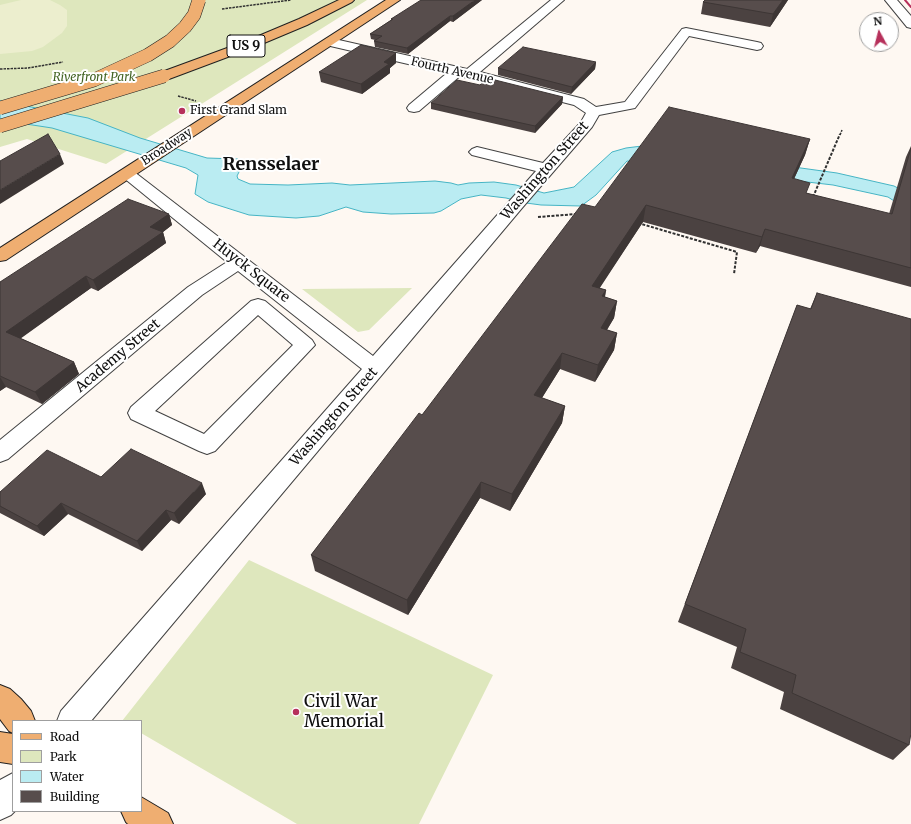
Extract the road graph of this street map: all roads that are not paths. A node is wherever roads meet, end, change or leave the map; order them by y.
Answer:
1 (199, 0) edge
2 (348, 0) edge
3 (394, 0) edge
4 (558, 0) edge
5 (891, 0) edge
6 (911, 24) edge
7 (330, 42) junction
8 (757, 46) dead end
9 (463, 73) junction
10 (0, 108) edge
11 (414, 108) dead end
12 (594, 112) junction
13 (0, 126) edge
14 (477, 152) dead end
15 (547, 169) junction
16 (129, 172) junction
17 (0, 256) edge
18 (239, 262) junction
19 (300, 310) junction
20 (284, 327) junction
21 (375, 369) junction
22 (0, 453) edge
23 (0, 699) edge
24 (19, 720) edge
25 (73, 720) edge
26 (0, 747) edge
27 (12, 749) edge
28 (12, 790) edge
29 (0, 804) edge
30 (139, 812) edge
31 (157, 824) edge

1 - 10 main road, bridge
2 - 13 main road, US 9, bridge
3 - 7 main road, Broadway
4 - 9 street
5 - 6 street
7 - 9 street, Fourth Avenue
7 - 16 main road, Broadway
8 - 12 street
9 - 11 street
9 - 12 street, Fourth Avenue
12 - 15 street, Washington Street
14 - 15 street
15 - 21 street, Washington Street
16 - 17 main road, Broadway
16 - 18 street, Huyck Square
18 - 19 street, Huyck Square
18 - 22 street, Academy Street
19 - 20 street
19 - 21 street, Huyck Square
20 - 20 street
21 - 25 street, Washington Street
23 - 24 main road
26 - 27 main road
28 - 29 street
30 - 31 main road

